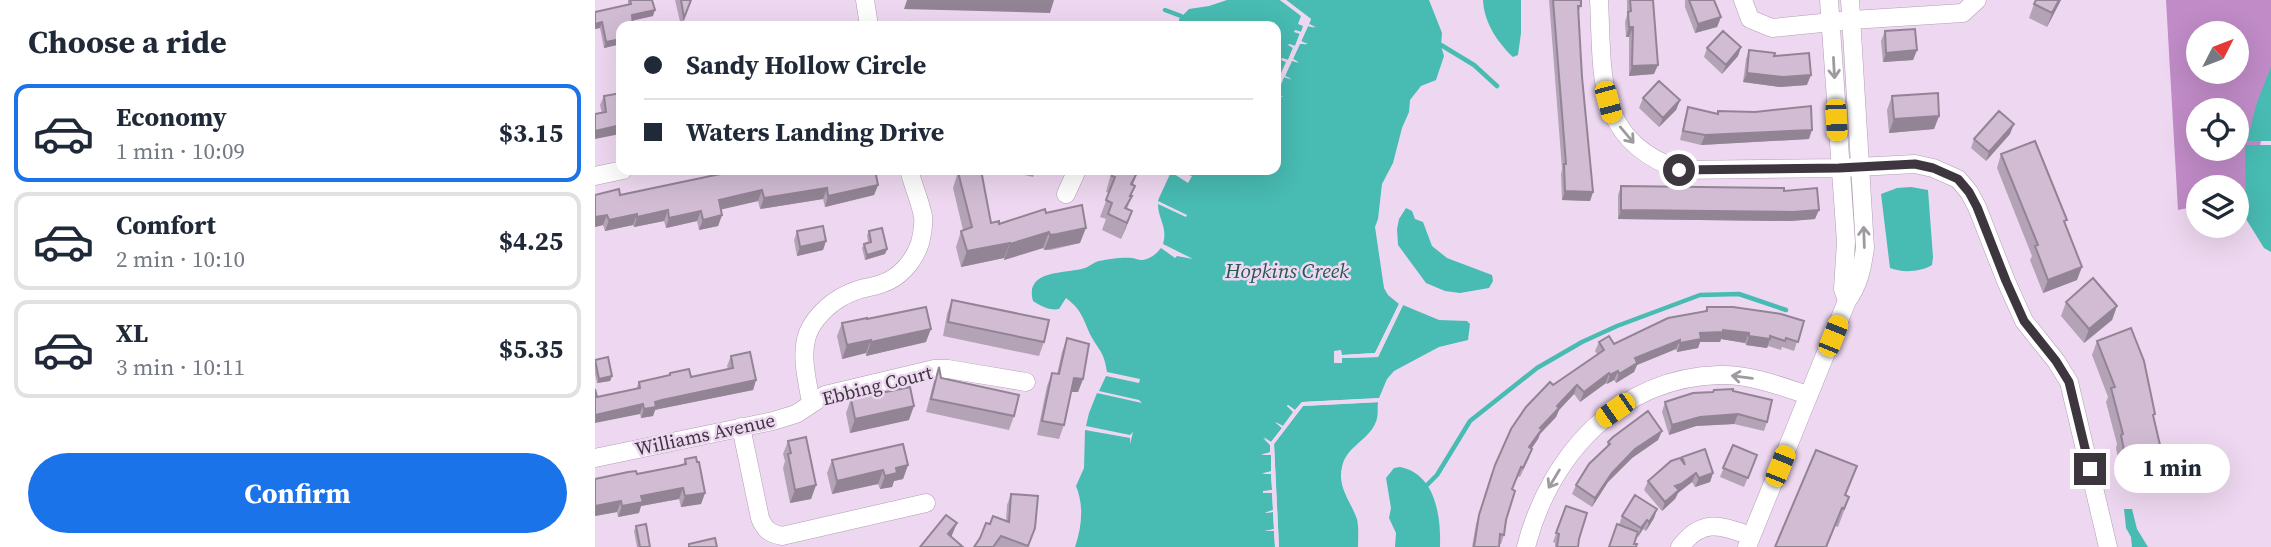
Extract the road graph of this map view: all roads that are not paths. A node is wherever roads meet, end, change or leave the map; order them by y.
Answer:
1 (865, 0) edge
2 (1599, 0) edge
3 (1743, 0) edge
4 (1829, 0) edge
5 (1850, 0) edge
6 (1977, 0) edge
7 (1852, 20) junction
8 (868, 21) edge
9 (1831, 23) junction
10 (1861, 166) junction
11 (1839, 168) junction
12 (616, 172) edge
13 (910, 175) edge
14 (1075, 175) edge
15 (595, 176) edge
16 (1066, 194) dead end
17 (1847, 301) junction
18 (1026, 382) dead end
19 (1808, 395) junction
20 (811, 402) junction
21 (741, 427) junction
22 (595, 458) edge
23 (926, 503) dead end
24 (1749, 542) edge
25 (1526, 547) edge
26 (1680, 547) edge
27 (2108, 547) edge

1 - 8 street
2 -> 11 street
3 - 9 street
4 - 9 street
5 - 7 street
6 - 7 street
7 - 9 street
7 - 10 street
9 -> 11 street
10 - 11 street
17 -> 10 street
10 - 27 street
11 - 17 street
12 - 15 street
13 - 20 street
14 - 16 street
17 - 19 street
18 - 20 street, Ebbing Court
19 - 24 street
19 -> 25 street
20 - 21 street, Williams Avenue
21 - 22 street, Williams Avenue
21 - 23 street
24 - 26 street

